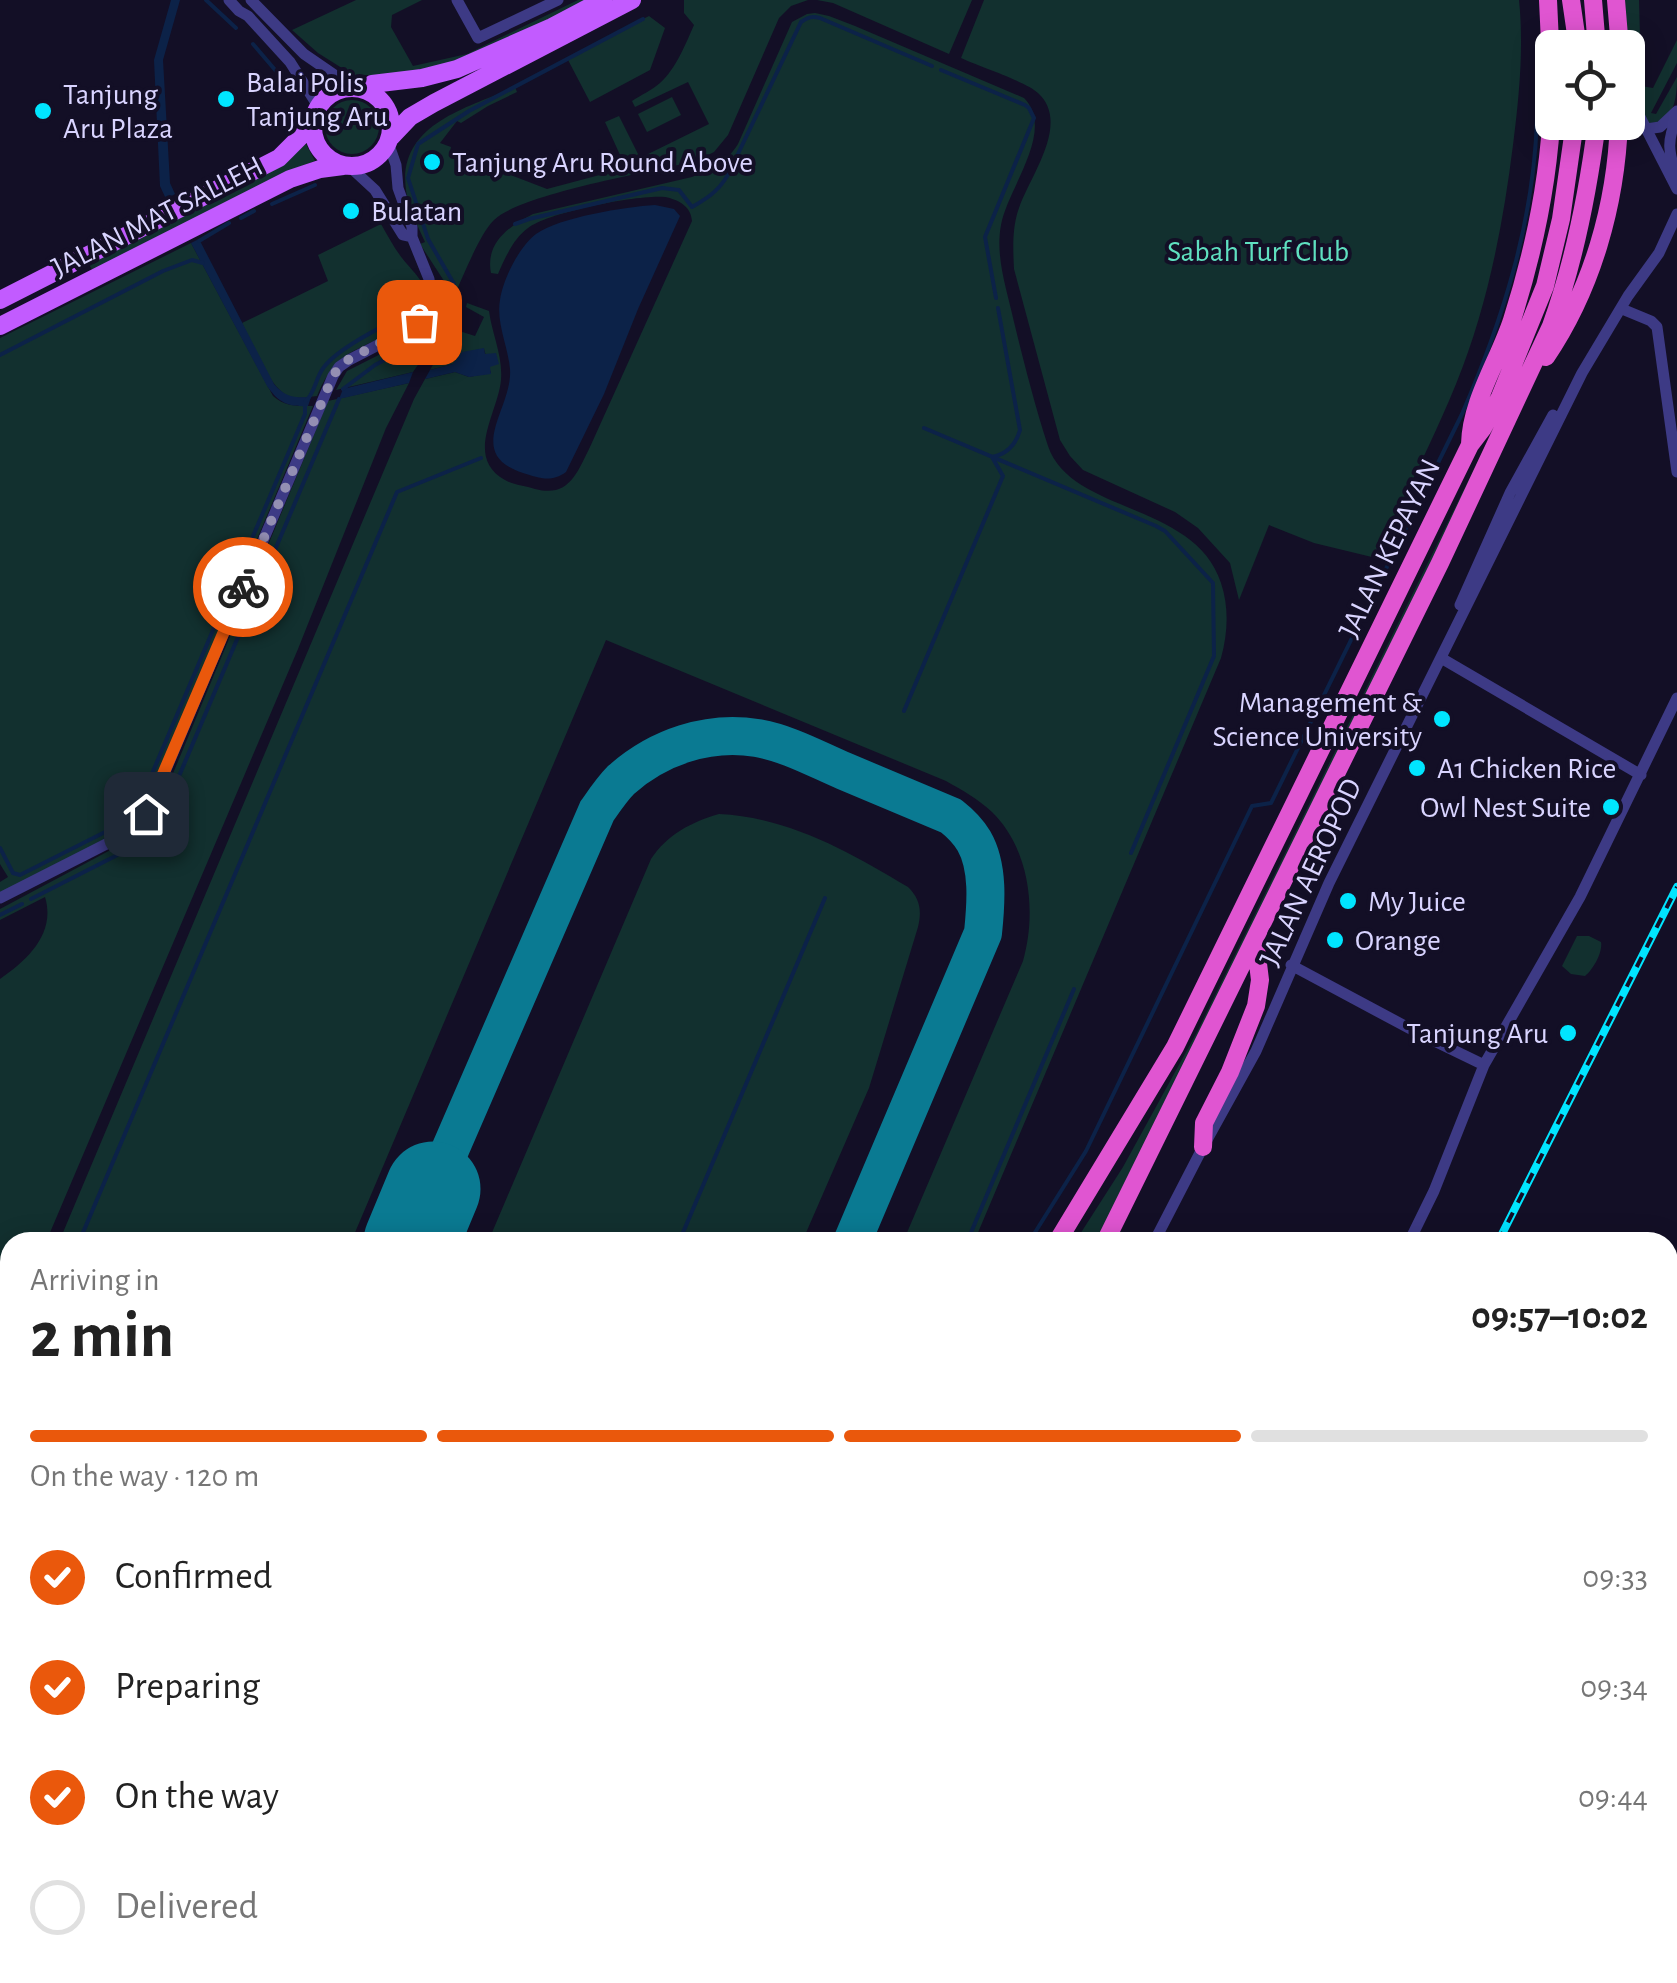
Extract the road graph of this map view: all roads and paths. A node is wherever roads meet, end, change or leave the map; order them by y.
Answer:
1 (229, 0) edge
2 (238, 0) edge
3 (251, 0) edge
4 (457, 0) edge
5 (558, 0) edge
6 (603, 0) edge
7 (632, 0) edge
8 (1548, 0) edge
9 (1571, 0) edge
10 (1593, 0) edge
11 (1616, 0) edge
12 (248, 16) junction
13 (1549, 30) edge
14 (1575, 30) edge
15 (1596, 30) edge
16 (1618, 30) edge
17 (358, 88) junction
18 (318, 106) junction
19 (1677, 115) edge
20 (312, 126) junction
21 (1646, 129) joint
22 (390, 140) junction
23 (1550, 140) edge
24 (1572, 140) edge
25 (1594, 140) edge
26 (1618, 140) edge
27 (346, 166) junction
28 (1677, 185) edge
29 (1677, 214) edge
30 (412, 236) junction
31 (1561, 261) junction
32 (0, 300) edge
33 (1622, 309) junction
34 (0, 326) edge
35 (1513, 406) junction
36 (1470, 445) junction
37 (1677, 472) edge
38 (1441, 658) junction
39 (1677, 698) edge
40 (1641, 775) junction
41 (0, 898) edge
42 (1255, 938) junction
43 (1291, 965) junction
44 (1484, 1065) junction
45 (1202, 1146) junction
46 (1064, 1232) edge
47 (1111, 1232) edge
48 (1159, 1232) edge
49 (1415, 1232) edge

1 - 12 street
2 - 12 street
3 - 17 street
4 - 5 street
6 - 17 main road
7 - 22 main road
8 - 13 highway
9 - 14 highway
10 - 15 highway
11 - 16 highway
12 - 18 street
17 - 18 main road
17 - 22 main road
18 - 20 main road
19 - 21 street
19 - 28 street
20 - 27 main road
20 - 32 main road, JALAN MAT SALLEH
21 - 28 street
22 - 27 main road
22 - 30 street
23 - 36 highway
24 - 31 highway, JALAN KEPAYAN
25 - 31 highway, JALAN KEPAYAN
26 - 35 highway
27 - 30 street
27 - 34 main road, JALAN MAT SALLEH
29 - 33 street, JALAN AEROPOD
30 - 41 street
31 - 35 highway, JALAN KEPAYAN
31 - 36 highway, JALAN KEPAYAN
33 - 37 street
33 - 38 street, JALAN AEROPOD
35 - 42 highway, JALAN KEPAYAN
36 - 46 highway, JALAN KEPAYAN
38 - 40 street
38 - 43 street, JALAN AEROPOD
39 - 40 street
40 - 44 street
42 - 45 highway
42 - 47 highway, JALAN KEPAYAN
43 - 44 street
43 - 45 street, JALAN AEROPOD
44 - 49 street
45 - 48 street, JALAN AEROPOD

